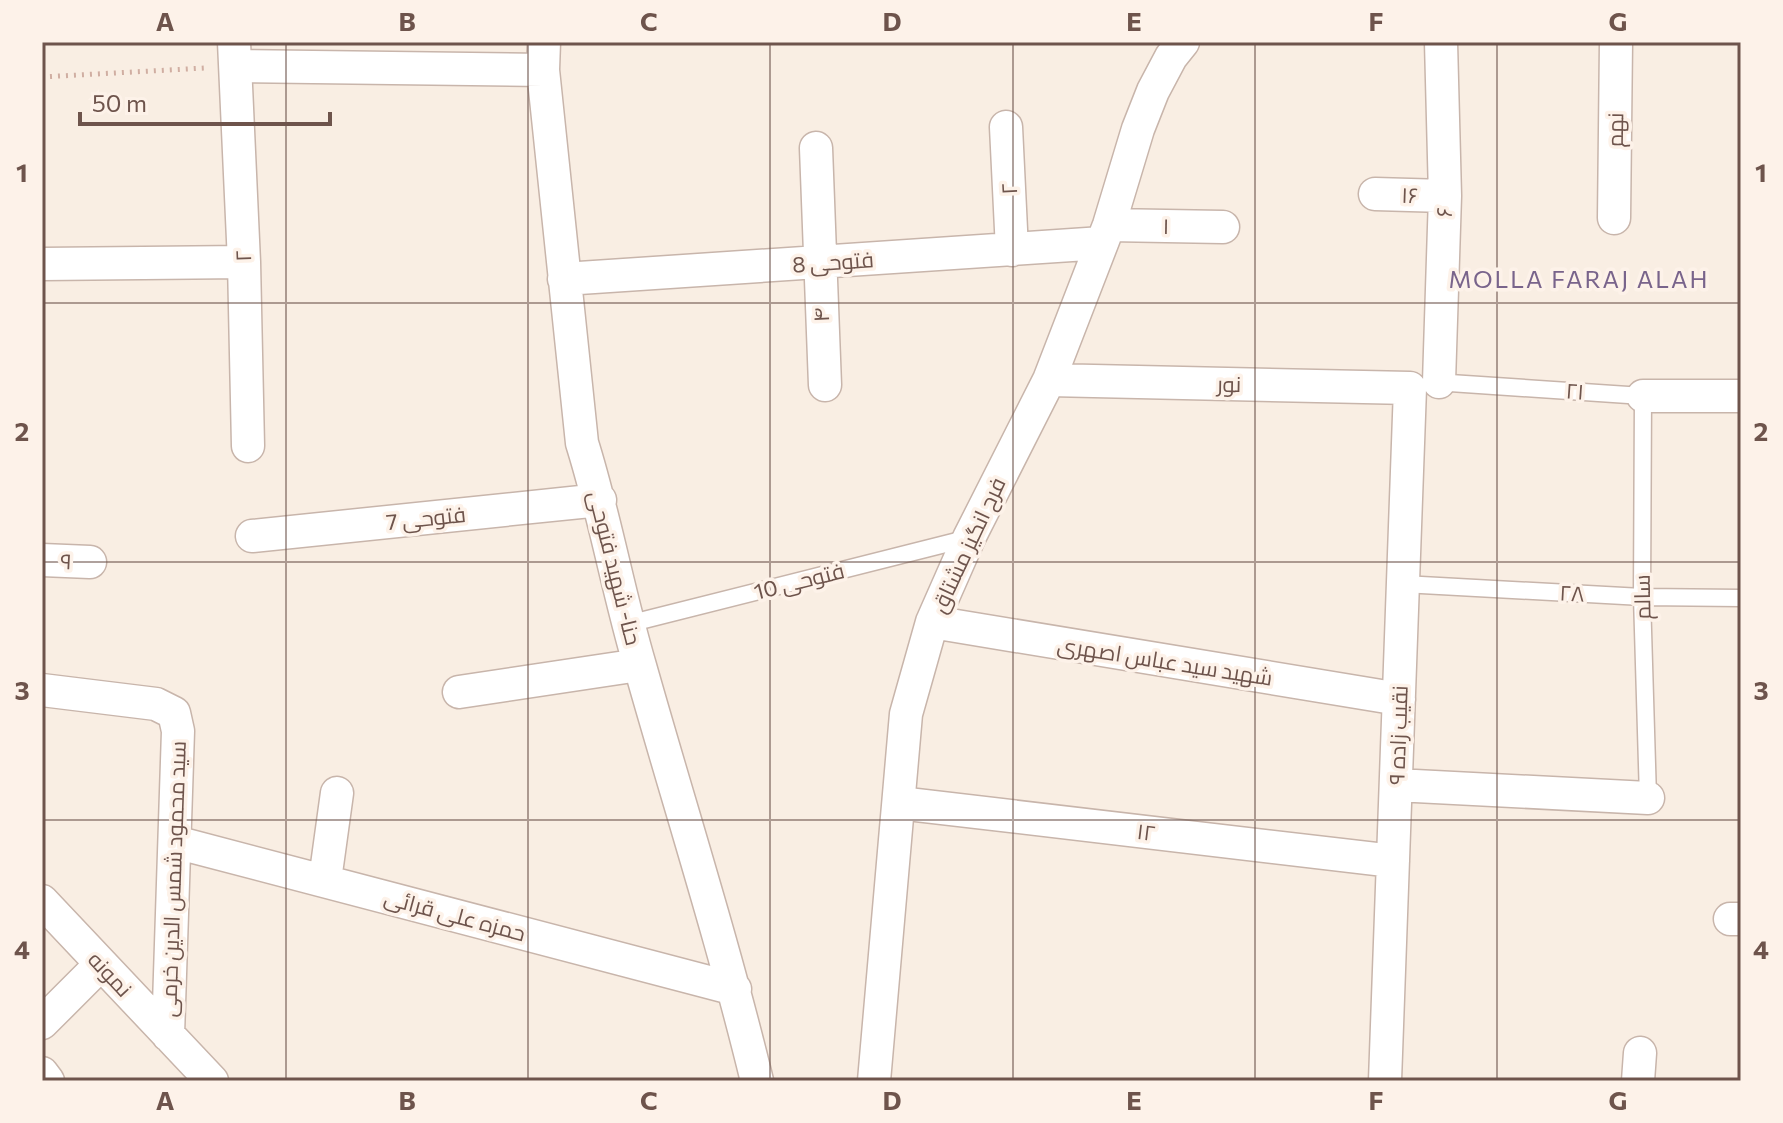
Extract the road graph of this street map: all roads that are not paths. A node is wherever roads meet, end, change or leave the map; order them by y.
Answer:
1 (1183, 42) edge
2 (1441, 42) edge
3 (1616, 42) edge
4 (235, 54) edge
5 (543, 56) edge
6 (1006, 127) dead end
7 (816, 148) dead end
8 (1375, 194) dead end
9 (1445, 196) junction
10 (1614, 218) dead end
11 (1223, 227) dead end
12 (1105, 234) junction
13 (1012, 250) junction
14 (244, 262) junction
15 (818, 263) junction
16 (42, 264) edge
17 (564, 279) junction
18 (1049, 380) junction
19 (825, 385) dead end
20 (1424, 385) junction
21 (1643, 396) junction
22 (1741, 396) edge
23 (248, 446) dead end
24 (600, 500) junction
25 (252, 536) dead end
26 (969, 538) junction
27 (42, 560) edge
28 (90, 562) dead end
29 (1403, 584) junction
30 (1642, 597) junction
31 (1741, 598) edge
32 (932, 622) junction
33 (628, 624) junction
34 (639, 665) junction
35 (42, 690) edge
36 (459, 692) dead end
37 (1399, 699) junction
38 (1396, 785) junction
39 (337, 793) dead end
40 (1648, 798) joint
41 (899, 803) junction
42 (175, 842) junction
43 (1393, 861) junction
44 (325, 880) junction
45 (42, 901) edge
46 (101, 964) junction
47 (735, 989) junction
48 (42, 1023) edge
49 (168, 1035) junction
50 (42, 1073) edge
51 (48, 1081) edge
52 (212, 1081) edge
53 (757, 1081) edge
54 (874, 1081) edge
55 (1385, 1081) edge

1 - 12 street, فرح انگیز مشتاق
2 - 9 street, ۶
3 - 10 street, نهم
4 - 5 street
4 - 14 street, ۲
5 - 17 street, حنا- شهید فتوحی
6 - 13 street, ۲
7 - 15 street, ۴
8 - 9 street, ۱۶
9 - 20 street, ۶
11 - 12 street, ۱
12 - 13 street, فتوحی 8
12 - 18 street, فرح انگیز مشتاق
13 - 15 street, فتوحی 8
14 - 16 street
14 - 23 street, ۲
15 - 17 street, فتوحی 8
15 - 19 street, ۴
17 - 24 street, حنا- شهید فتوحی
18 - 20 street, نور
18 - 26 street, فرح انگیز مشتاق
20 - 21 lane, ۲۱
20 - 29 street, نقیب زاده ۹
21 - 22 street, ۲۱
21 - 30 lane, سالم
24 - 25 street, فتوحی 7
24 - 33 street, حنا- شهید فتوحی
26 - 32 street, فرح انگیز مشتاق
26 - 33 lane, فتوحی 10
27 - 28 street, ۹
29 - 30 lane, ۲۸
29 - 37 street, نقیب زاده ۹
30 - 31 lane, ۲۸
30 - 40 lane, سالم
32 - 37 street, شهید سید عباس اصهری
32 - 41 street, فرح انگیز مشتاق
33 - 34 street, حنا- شهید فتوحی
34 - 36 street
34 - 47 street, حنا- شهید فتوحی
35 - 42 street, سید محمود شمس الدین خرمی
37 - 38 street, نقیب زاده ۹
38 - 40 street
38 - 43 street, نقیب زاده ۹
39 - 44 street
41 - 43 street, ۱۲
41 - 54 street, فرح انگیز مشتاق
42 - 44 street, حمزه علی قرائی
42 - 49 street, سید محمود شمس الدین خرمی
43 - 55 street, نقیب زاده ۹
44 - 47 street, حمزه علی قرائی
45 - 46 street, نمونه
46 - 48 street
46 - 49 street, نمونه
47 - 53 street, حنا- شهید فتوحی
49 - 52 street, نمونه
50 - 51 street

